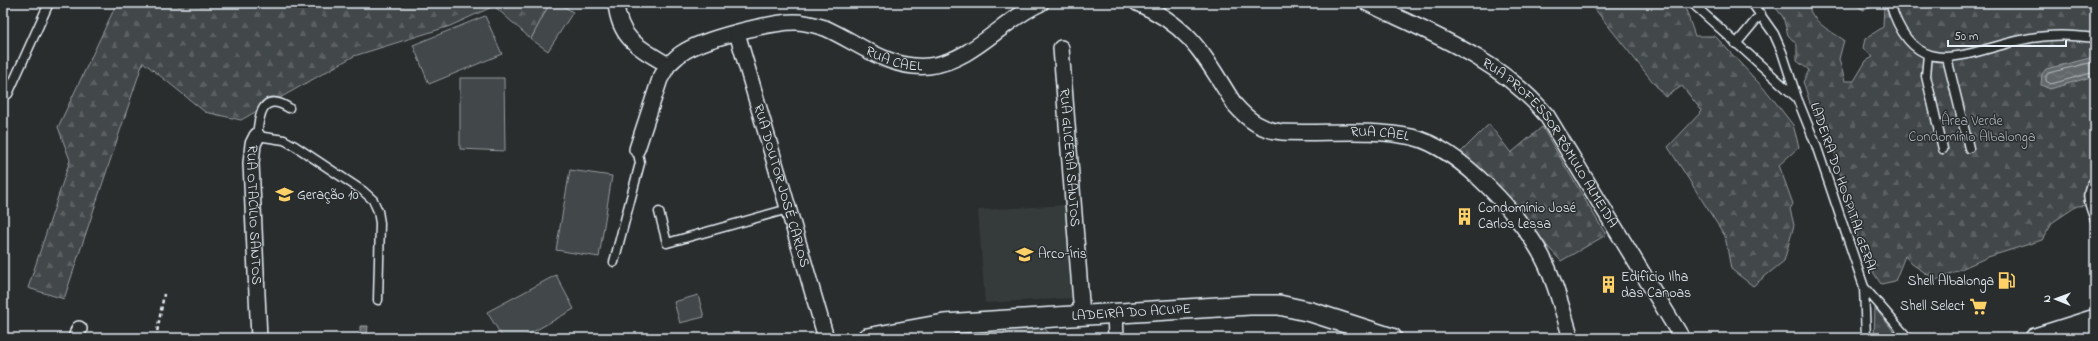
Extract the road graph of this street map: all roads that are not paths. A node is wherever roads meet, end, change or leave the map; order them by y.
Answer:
1 (49, 3) edge
2 (616, 3) edge
3 (1041, 3) edge
4 (1137, 3) edge
5 (1367, 3) edge
6 (1692, 3) edge
7 (1752, 3) edge
8 (1890, 3) edge
9 (1761, 14) junction
10 (737, 33) junction
11 (2095, 38) edge
12 (1736, 44) junction
13 (1061, 48) dead end
14 (1928, 54) junction
15 (1947, 58) junction
16 (668, 65) junction
17 (3, 92) edge
18 (1797, 98) junction
19 (289, 108) dead end
20 (257, 136) junction
21 (1969, 148) dead end
22 (637, 149) joint
23 (1944, 149) dead end
24 (2095, 180) edge
25 (788, 209) junction
26 (659, 212) dead end
27 (2095, 220) edge
28 (614, 262) dead end
29 (1864, 287) junction
30 (378, 300) dead end
31 (1115, 312) junction
32 (1082, 315) junction
33 (2095, 319) edge
34 (946, 331) edge
35 (259, 338) edge
36 (826, 338) edge
37 (867, 338) edge
38 (1116, 338) edge
39 (1392, 338) edge
40 (1572, 338) edge
41 (1682, 338) edge
42 (1866, 338) edge
43 (1908, 338) edge
44 (2035, 338) edge

1 - 17 lane
2 - 16 street
3 - 10 street, RUA CAEL
4 - 40 street, RUA CAEL
5 - 41 street, RUA PROFESSOR RÔMULO ALMEIDA
6 - 12 lane, LADEIRA DO HOSPITAL GERAL
7 - 9 lane, LADEIRA DO HOSPITAL GERAL
8 - 14 lane
9 - 12 lane
9 - 18 lane, LADEIRA DO HOSPITAL GERAL
10 - 16 street
10 - 25 street, RUA DOUTOR JOSÉ CARLOS
11 - 15 lane
12 - 18 lane, LADEIRA DO HOSPITAL GERAL
13 - 32 street, RUA GLICÉRIA SANTOS
14 - 15 lane
14 - 23 lane
15 - 21 lane
16 - 22 street
18 - 29 lane, LADEIRA DO HOSPITAL GERAL
19 - 20 lane
20 - 30 lane, RUA OTACÍLIO SANTOS
20 - 35 street, RUA OTACÍLIO SANTOS
22 - 28 lane
24 - 27 lane
25 - 26 lane
25 - 36 street, RUA DOUTOR JOSÉ CARLOS
29 - 42 lane, LADEIRA DO HOSPITAL GERAL
29 - 43 lane, LADEIRA DO HOSPITAL GERAL
31 - 32 street, LADEIRA DO ACUPE
31 - 38 street
31 - 39 street, LADEIRA DO ACUPE
32 - 34 street, LADEIRA DO ACUPE
33 - 44 street
34 - 37 street, LADEIRA DO ACUPE

